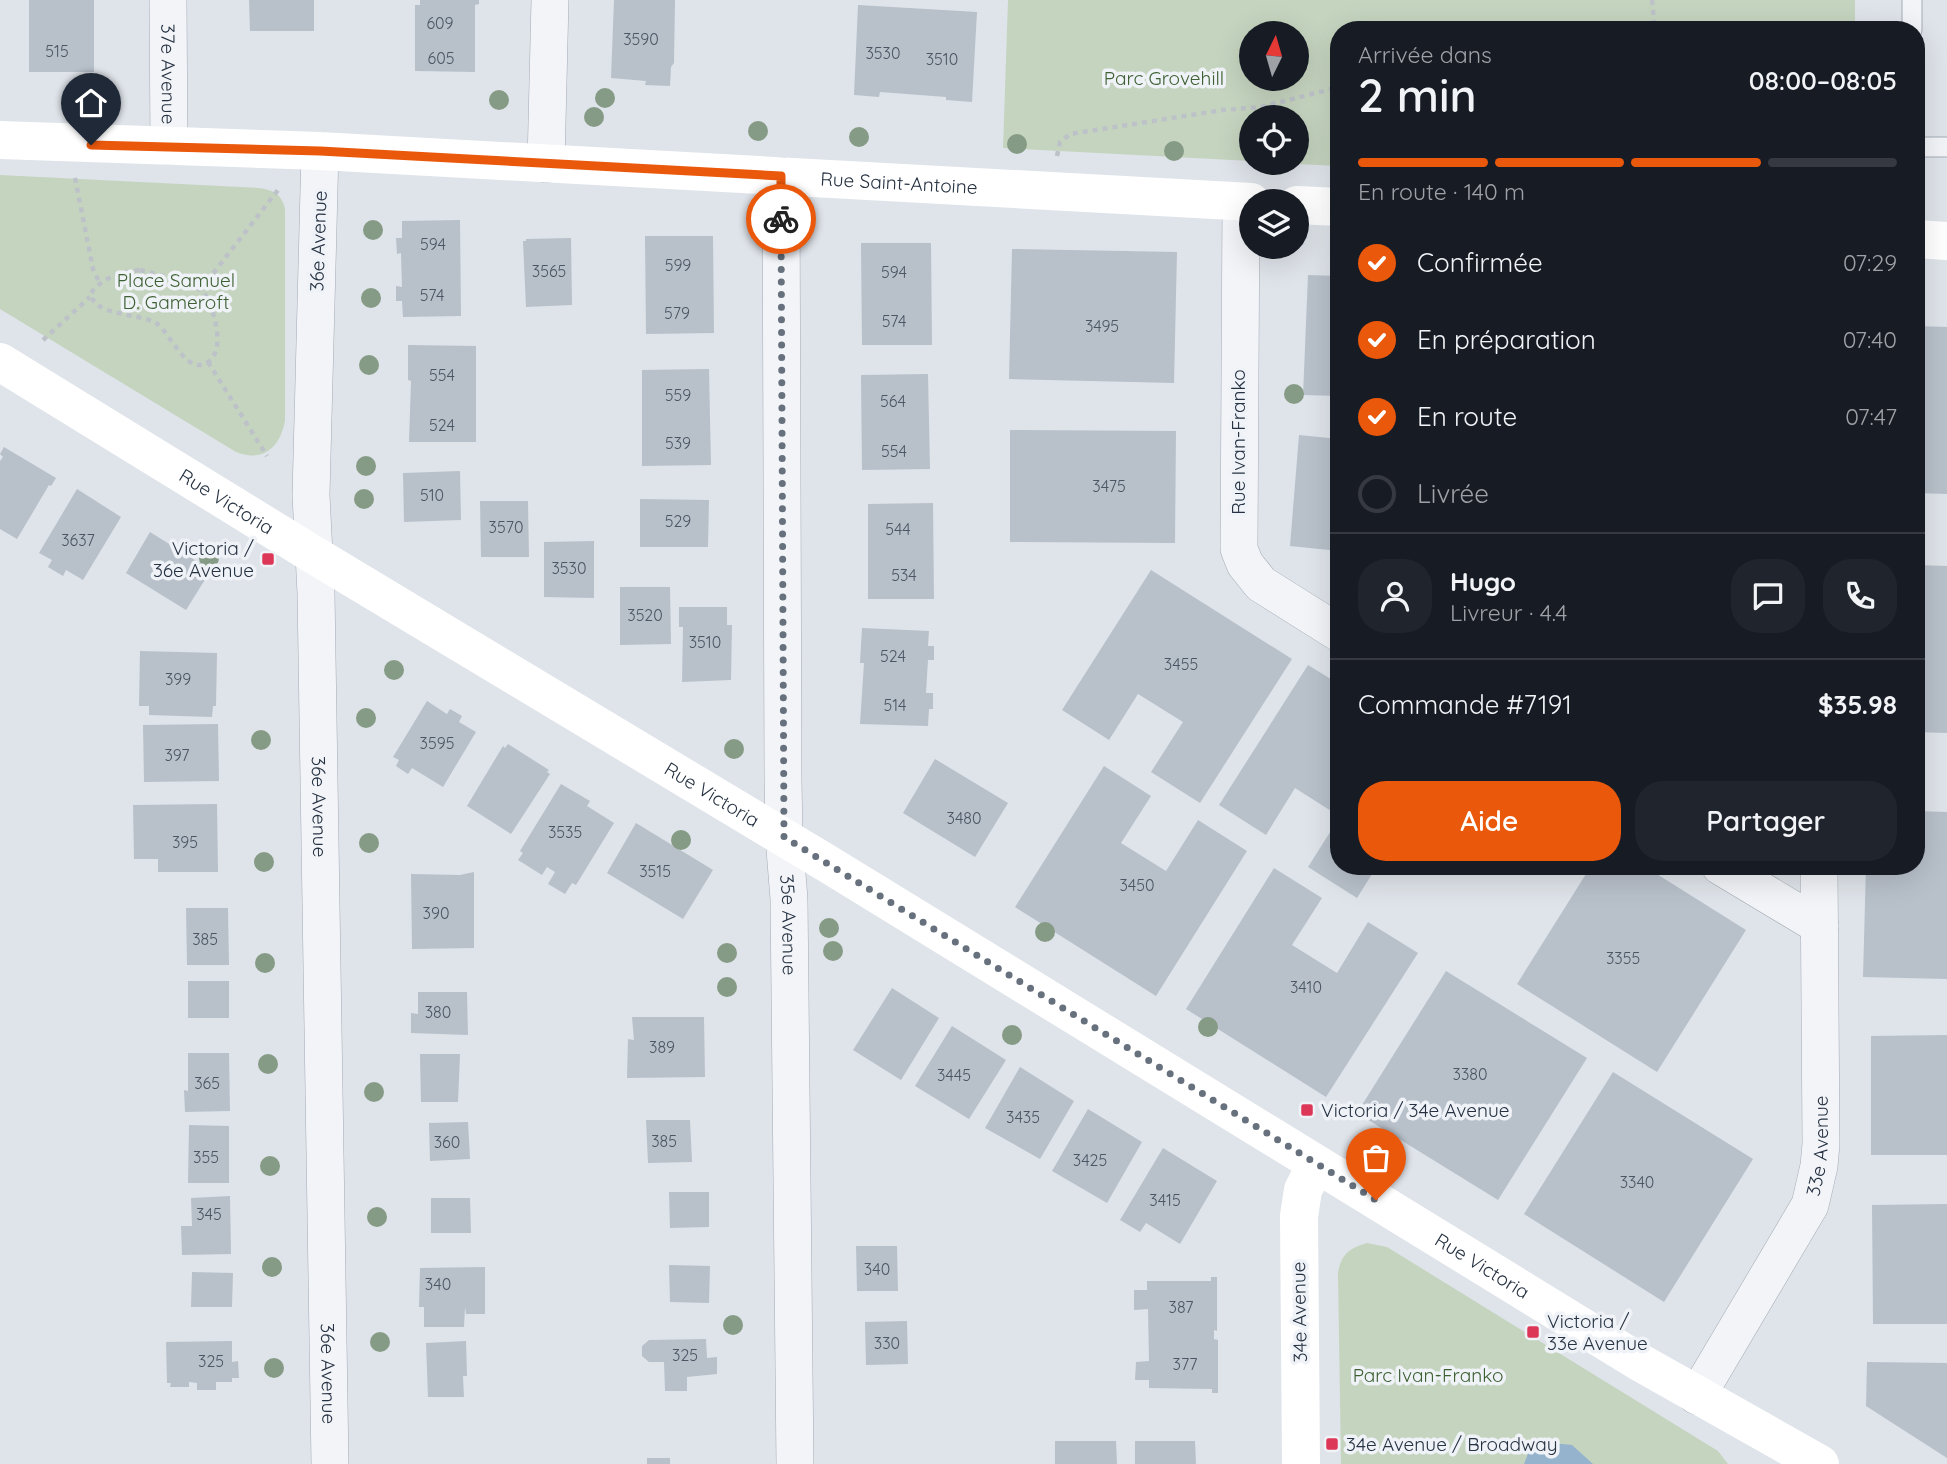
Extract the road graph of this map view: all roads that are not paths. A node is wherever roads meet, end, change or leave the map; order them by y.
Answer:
1 (168, 0) edge
2 (550, 0) edge
3 (1912, 0) edge
4 (1912, 21) edge
5 (0, 140) edge
6 (169, 146) junction
7 (1925, 147) edge
8 (1947, 147) edge
9 (320, 151) junction
10 (546, 164) junction
11 (781, 176) junction
12 (1239, 202) edge
13 (1309, 206) edge
14 (1330, 207) edge
15 (1925, 240) edge
16 (1947, 241) edge
17 (1245, 259) edge
18 (0, 362) edge
19 (314, 555) junction
20 (1330, 628) edge
21 (784, 837) junction
22 (1735, 875) edge
23 (1819, 875) edge
24 (1820, 926) junction
25 (1316, 1164) junction
26 (1697, 1396) junction
27 (1805, 1460) edge
28 (330, 1464) edge
29 (795, 1464) edge
30 (1301, 1464) edge

1 - 6 street, 37e Avenue
2 - 10 street
3 - 4 lane
5 - 6 main road, Rue Saint-Antoine
6 - 9 main road, Rue Saint-Antoine
7 - 8 lane
9 - 10 main road, Rue Saint-Antoine
9 - 19 street, 36e Avenue
10 - 11 main road, Rue Saint-Antoine
11 - 12 main road, Rue Saint-Antoine
11 - 21 street, 35e Avenue
13 - 14 main road
15 - 16 main road
17 - 20 street, Rue Ivan-Franko
18 - 19 main road, Rue Victoria
19 - 21 main road, Rue Victoria
19 - 28 street, 36e Avenue
21 - 25 main road, Rue Victoria
21 - 29 street, 35e Avenue
22 - 24 street
23 - 24 street, 33e Avenue
24 - 26 street, 33e Avenue
25 - 26 main road, Rue Victoria
25 - 30 main road, 34e Avenue
26 - 27 main road, Rue Victoria

